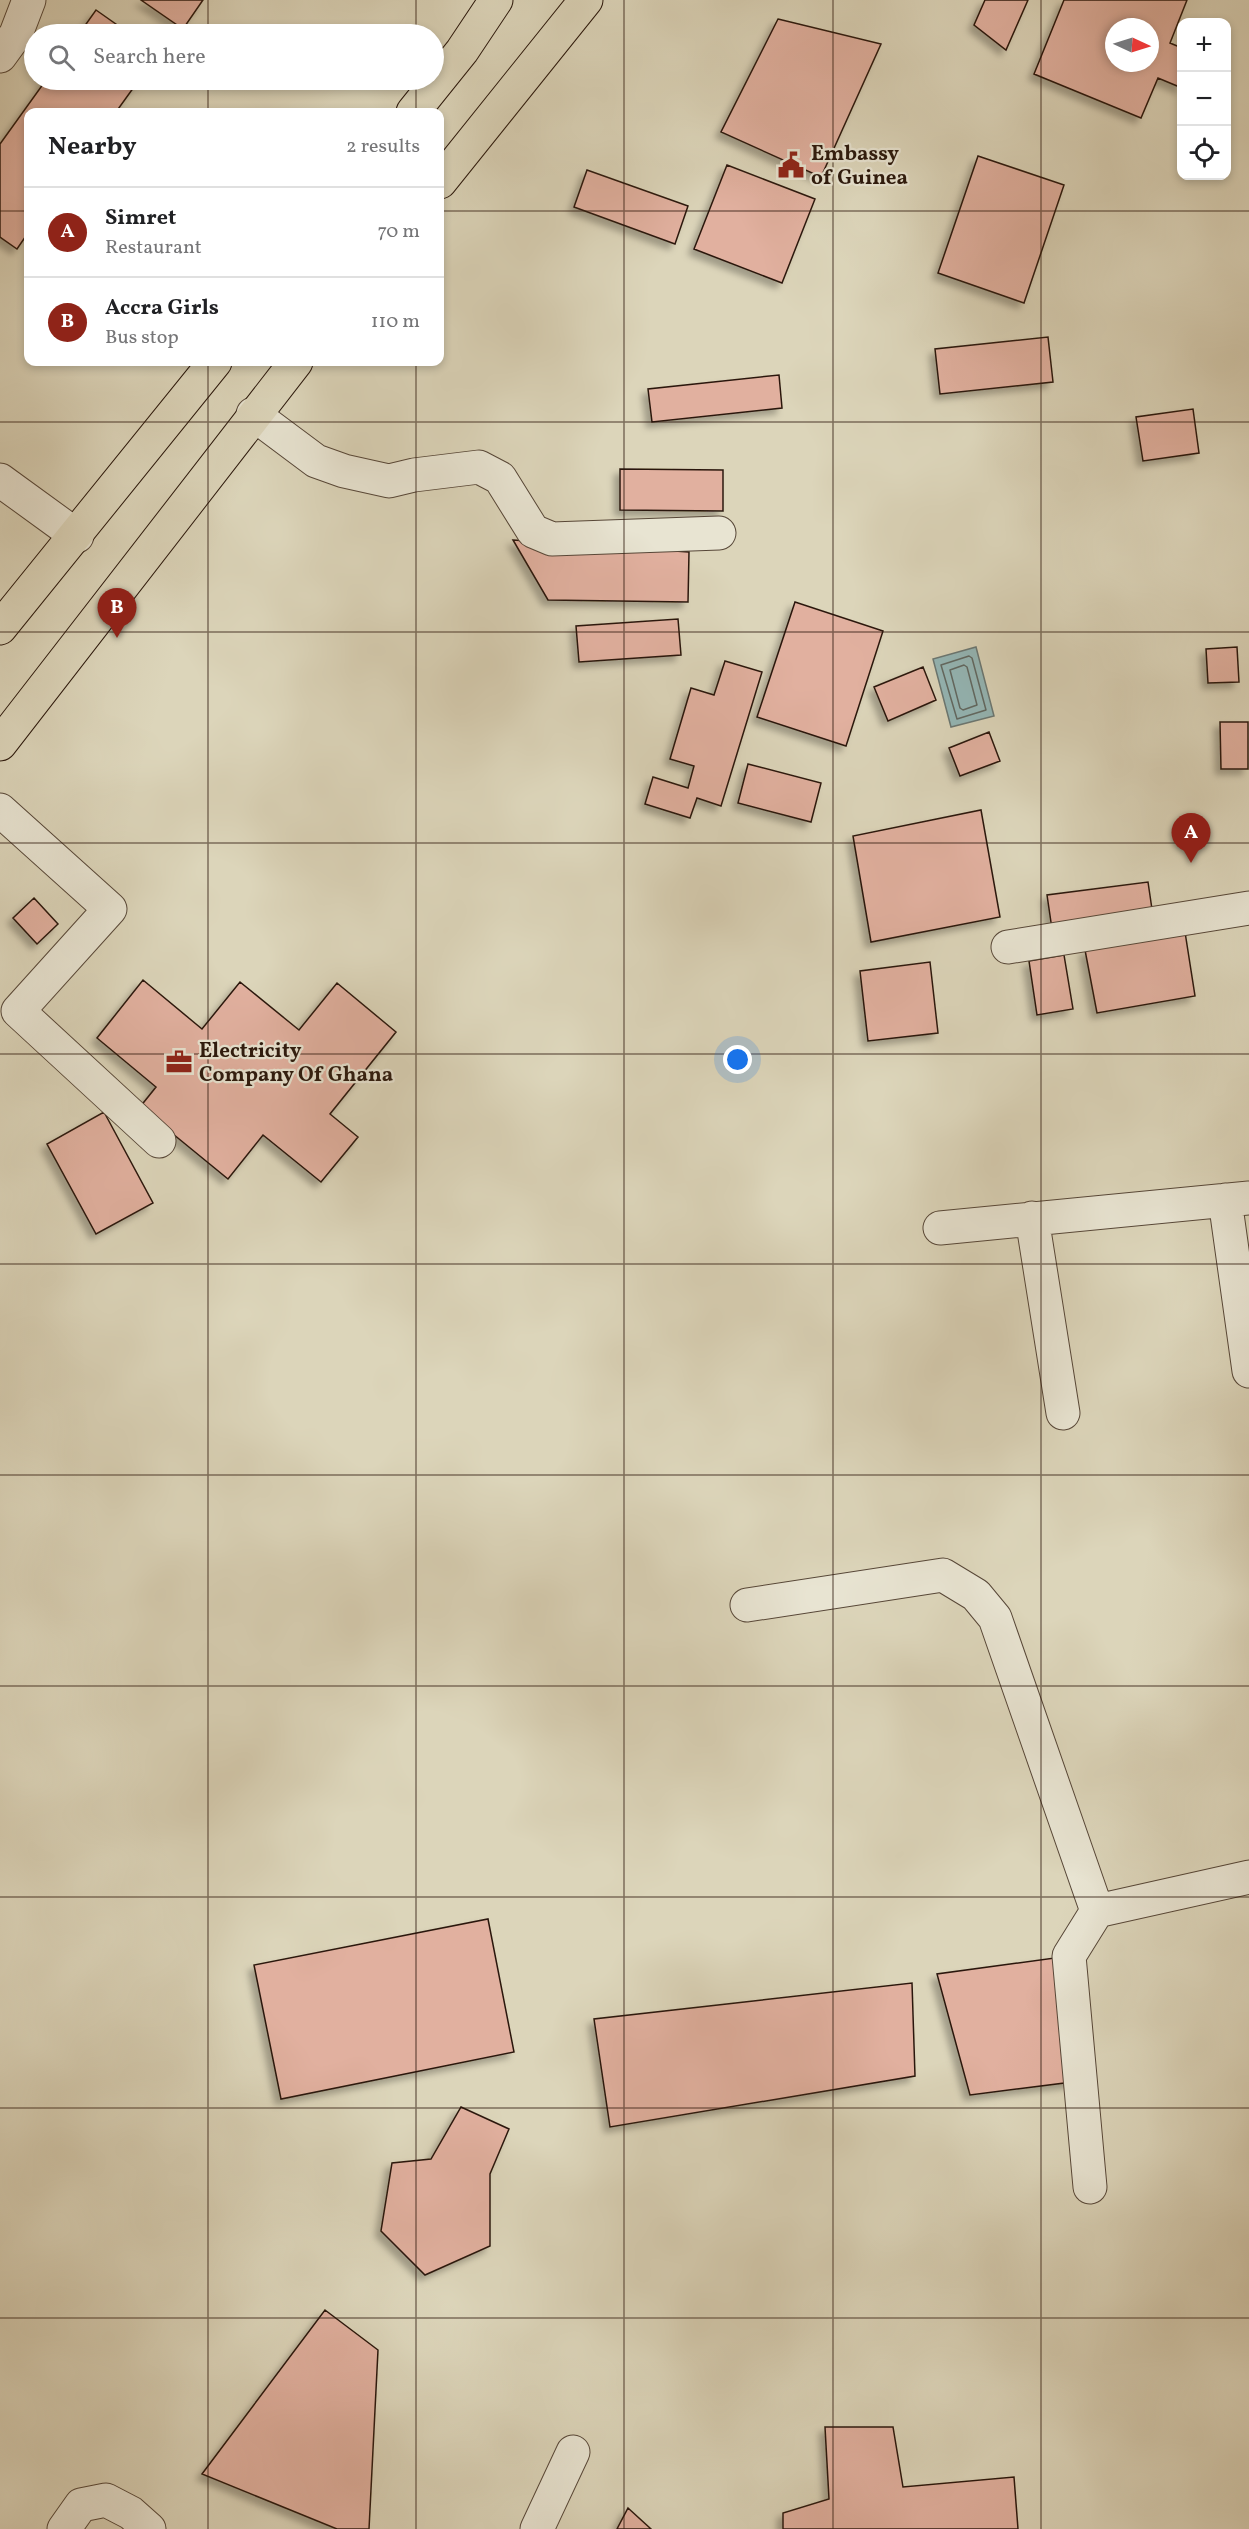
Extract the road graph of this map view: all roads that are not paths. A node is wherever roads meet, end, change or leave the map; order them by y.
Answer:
1 (28, 0) edge
2 (470, 0) edge
3 (496, 0) edge
4 (586, 0) edge
5 (462, 51) junction
6 (0, 56) edge
7 (444, 73) edge
8 (431, 90) edge
9 (416, 108) edge
10 (444, 177) edge
11 (212, 366) edge
12 (293, 366) edge
13 (253, 414) junction
14 (0, 480) edge
15 (719, 533) dead end
16 (77, 536) junction
17 (0, 628) edge
18 (0, 744) edge
19 (0, 810) edge
20 (1249, 908) edge
21 (1008, 947) dead end
22 (159, 1141) dead end
23 (1237, 1199) edge
24 (1032, 1218) junction
25 (940, 1228) dead end
26 (1249, 1371) edge
27 (1063, 1413) dead end
28 (747, 1605) dead end
29 (1249, 1877) edge
30 (1097, 1911) junction
31 (1090, 2187) dead end
32 (573, 2452) dead end
33 (64, 2529) edge
34 (148, 2529) edge
35 (537, 2529) edge

1 - 6 street
2 - 5 main road
3 - 5 main road
4 - 10 main road
5 - 7 main road
8 - 9 main road
11 - 16 main road
12 - 13 main road
13 - 15 street
13 - 18 main road
14 - 16 street
16 - 17 main road
19 - 22 street
20 - 21 street
23 - 24 street
23 - 26 street
24 - 25 street
24 - 27 street
28 - 30 street
29 - 30 street
30 - 31 street
32 - 35 street
33 - 34 street

